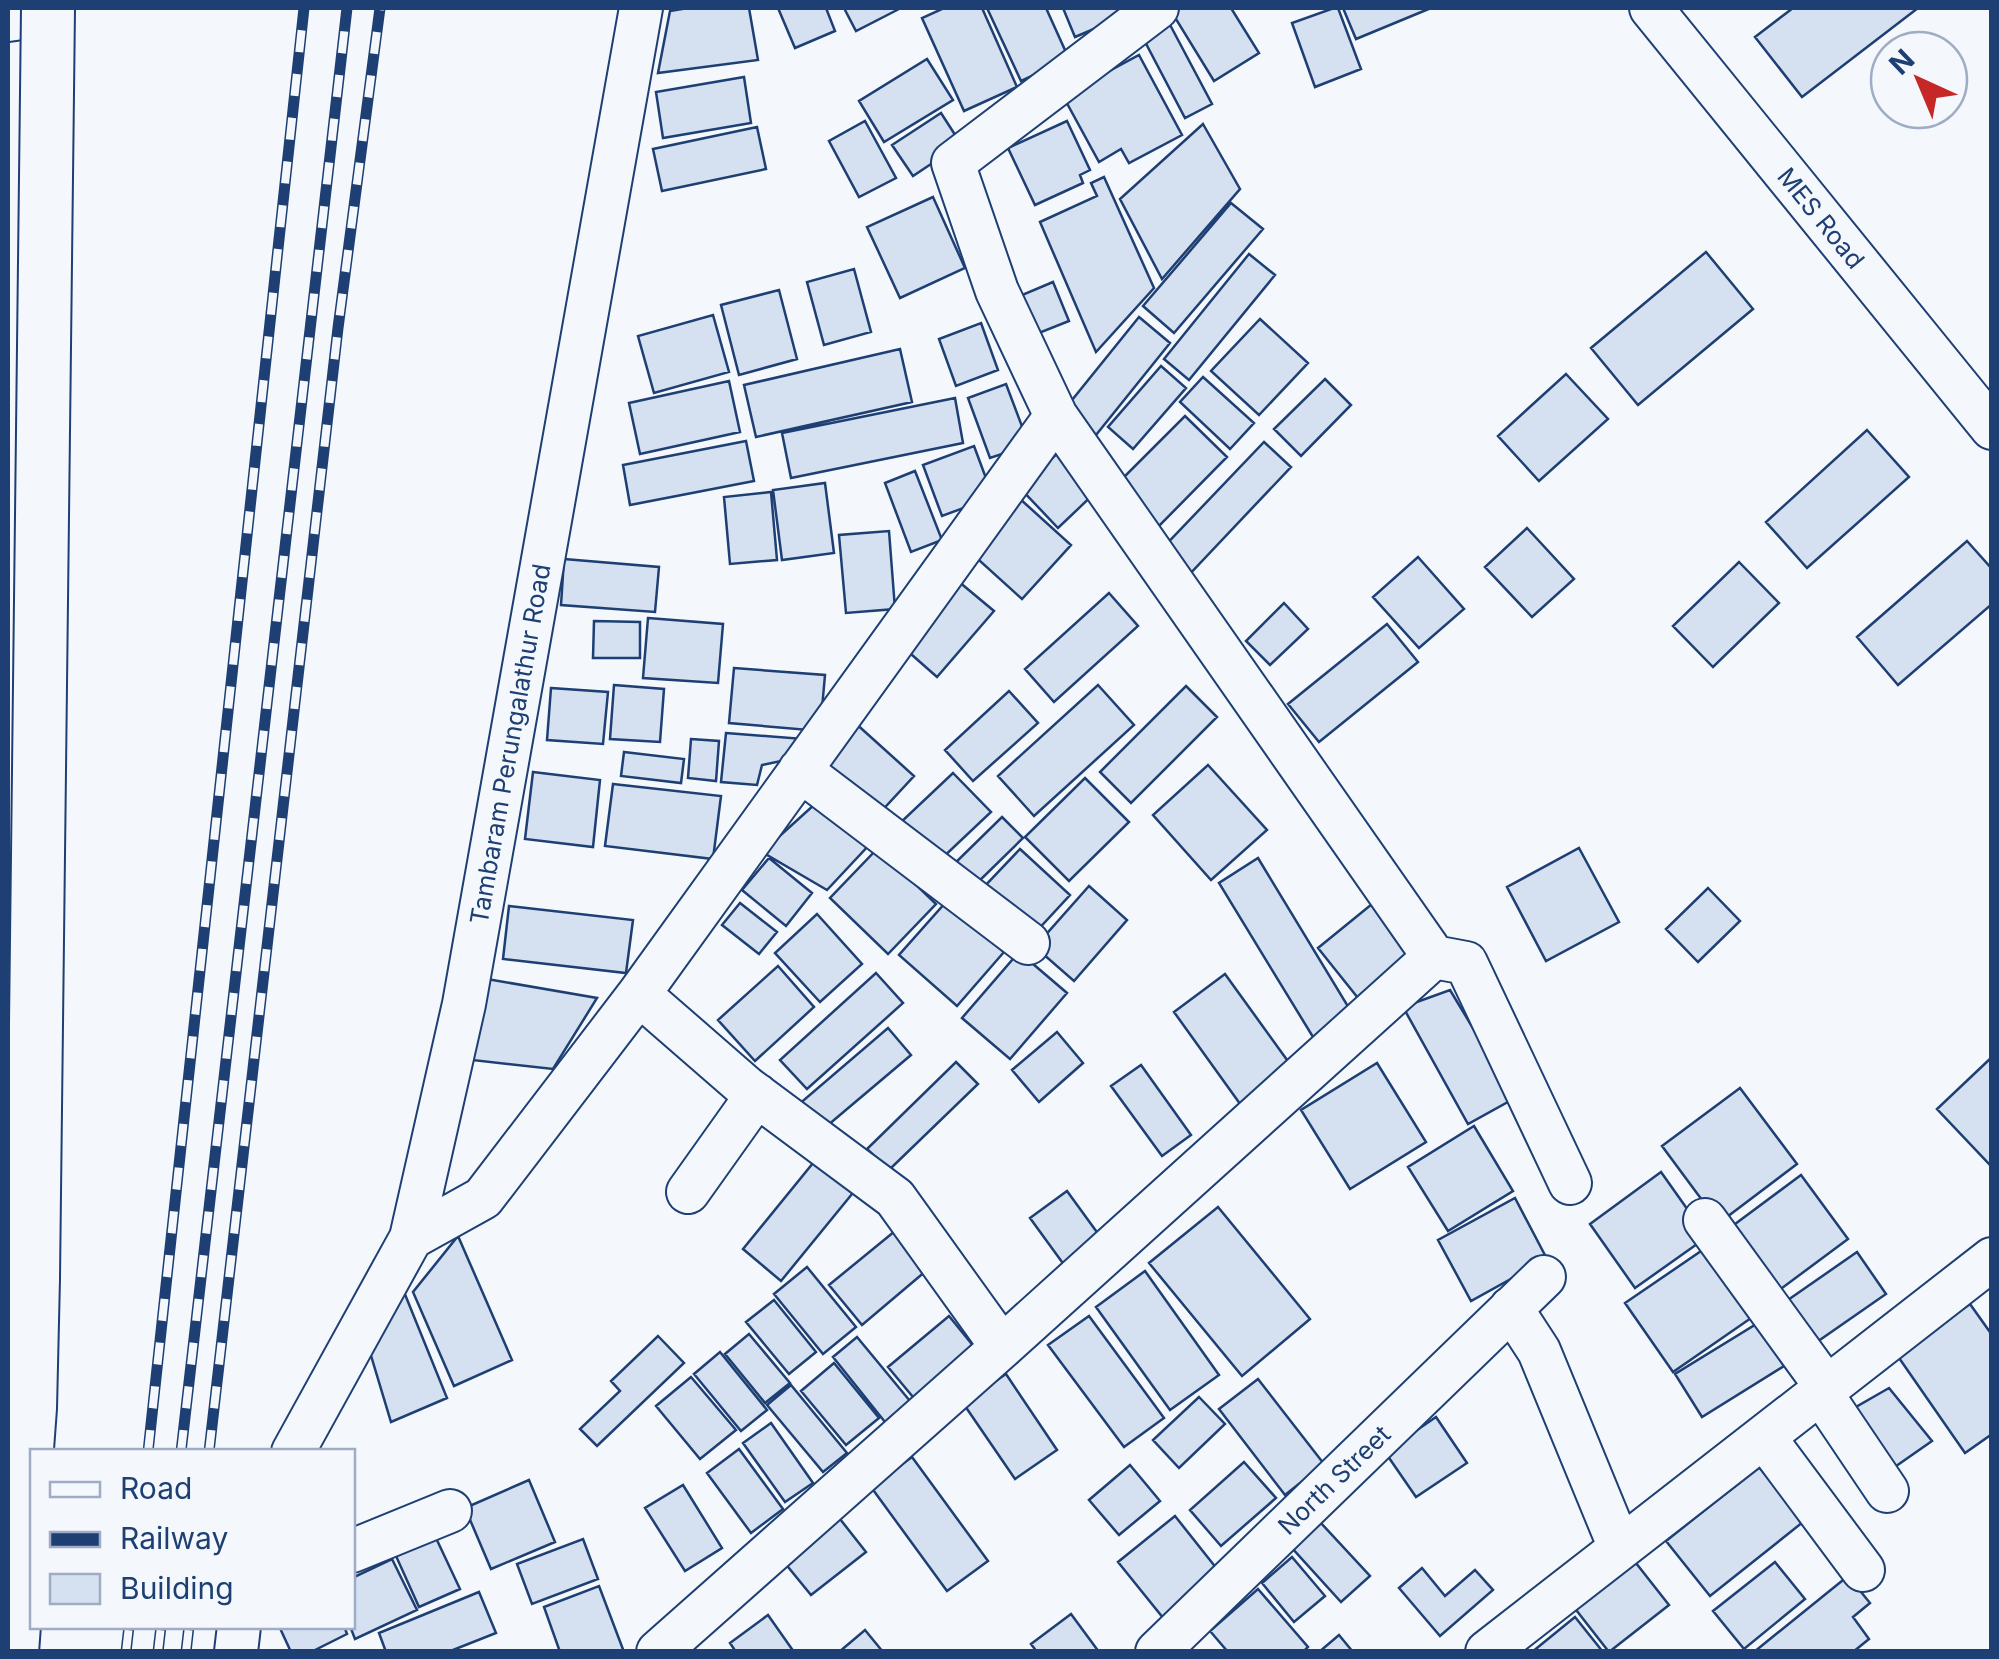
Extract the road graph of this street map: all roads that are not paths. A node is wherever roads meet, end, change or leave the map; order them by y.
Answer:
1 (49, 8) edge
2 (641, 8) edge
3 (1157, 8) edge
4 (1651, 8) edge
5 (8, 20) edge
6 (1056, 416) junction
7 (1992, 428) edge
8 (800, 770) junction
9 (1028, 943) dead end
10 (1434, 958) junction
11 (639, 994) junction
12 (757, 1095) junction
13 (1570, 1183) dead end
14 (688, 1192) dead end
15 (1705, 1220) dead end
16 (412, 1238) junction
17 (1992, 1260) edge
18 (1544, 1276) dead end
19 (1511, 1308) junction
20 (1002, 1348) junction
21 (1824, 1391) junction
22 (1764, 1437) junction
23 (295, 1449) edge
24 (1888, 1491) dead end
25 (450, 1510) dead end
26 (1620, 1548) junction
27 (355, 1550) edge
28 (1863, 1570) dead end
29 (1495, 1649) edge
30 (12, 1652) edge
31 (658, 1652) edge
32 (1158, 1652) edge

1 - 5 street
1 - 30 main road, bridge
2 - 16 street, Tambaram Perungalathur Road
3 - 6 street
4 - 7 street, MES Road
6 - 8 street
6 - 10 street
8 - 9 street
8 - 11 street
10 - 13 street
10 - 20 street
11 - 12 street
11 - 16 street
12 - 14 street
12 - 20 street
15 - 21 street
16 - 23 street, Tambaram Perungalathur Road
17 - 21 street
18 - 19 street, North Street
19 - 26 street
19 - 32 street, North Street
20 - 31 street
21 - 22 street
21 - 24 street
22 - 26 street
22 - 28 street
25 - 27 street
26 - 29 street

